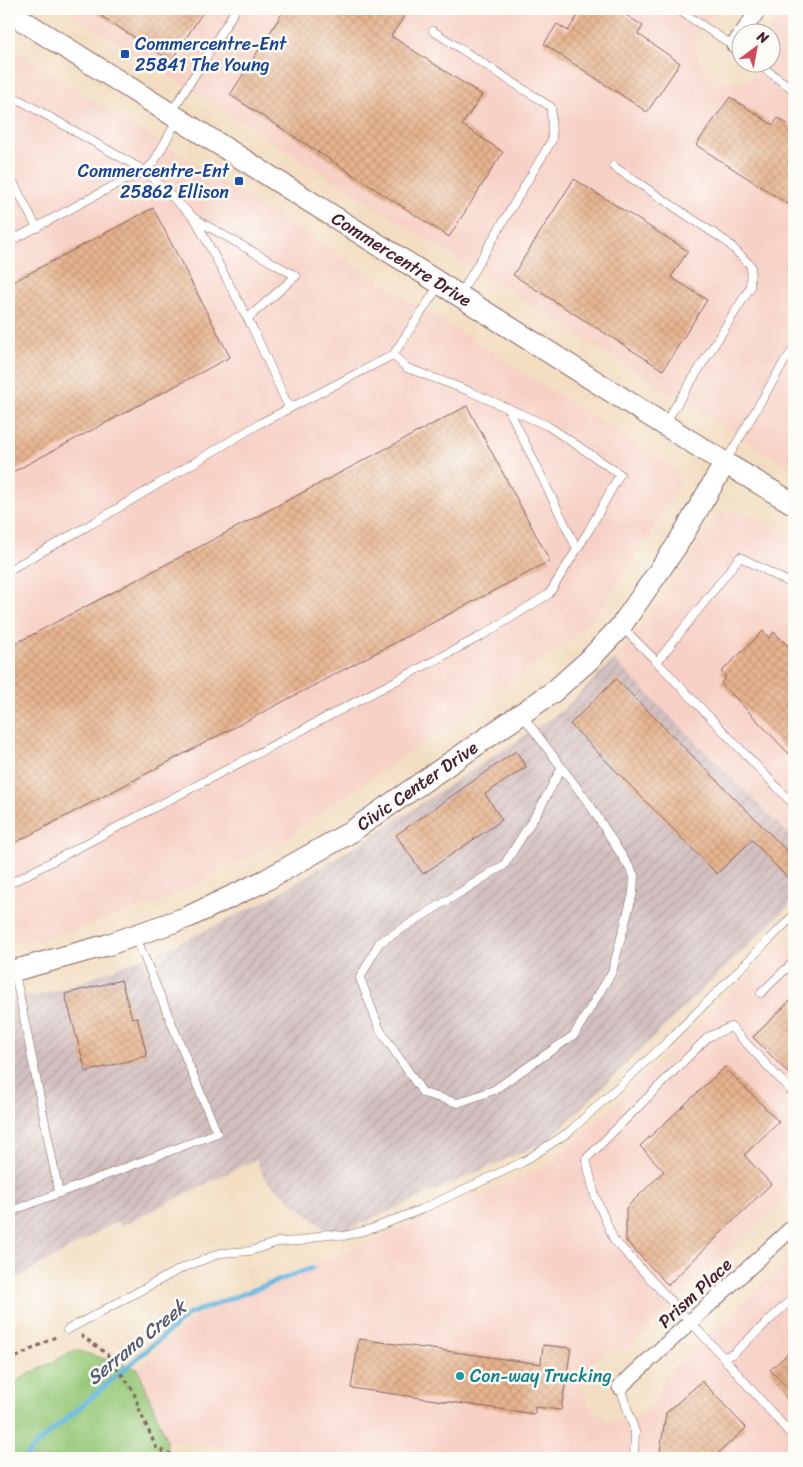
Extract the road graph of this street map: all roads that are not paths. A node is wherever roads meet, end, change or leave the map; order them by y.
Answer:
1 (236, 9) edge
2 (678, 9) edge
3 (759, 9) edge
4 (11, 11) edge
5 (751, 22) edge
6 (433, 32) dead end
7 (730, 36) edge
8 (769, 72) edge
9 (794, 90) edge
10 (9, 94) edge
11 (175, 116) junction
12 (613, 166) dead end
13 (145, 172) junction
14 (9, 174) edge
15 (196, 219) junction
16 (37, 228) junction
17 (9, 242) edge
18 (441, 284) junction
19 (460, 296) junction
20 (248, 318) junction
21 (794, 349) edge
22 (393, 355) junction
23 (289, 408) junction
24 (508, 408) junction
25 (664, 424) junction
26 (724, 463) junction
27 (794, 504) edge
28 (577, 549) junction
29 (9, 570) edge
30 (794, 585) edge
31 (621, 626) junction
32 (657, 662) junction
33 (522, 714) junction
34 (562, 767) junction
35 (794, 805) edge
36 (9, 884) edge
37 (794, 915) edge
38 (135, 935) junction
39 (794, 961) edge
40 (12, 971) edge
41 (761, 993) dead end
42 (794, 1094) edge
43 (59, 1193) junction
44 (9, 1212) edge
45 (794, 1226) edge
46 (794, 1297) edge
47 (691, 1321) junction
48 (67, 1330) road end
49 (723, 1357) junction
50 (620, 1387) joint
51 (794, 1438) edge
52 (634, 1458) edge

1 - 11 lane
2 - 7 lane
3 - 5 street
4 - 11 street, Commercentre Drive
6 - 19 lane
8 - 9 lane
10 - 13 lane
11 - 13 lane
11 - 18 street, Commercentre Drive
12 - 25 lane
13 - 15 lane
13 - 16 lane
14 - 16 lane
15 - 20 lane
15 - 20 lane
16 - 17 lane
18 - 19 street, Commercentre Drive
18 - 22 lane
19 - 25 street, Commercentre Drive
20 - 23 lane
21 - 26 lane
22 - 23 lane
22 - 24 lane
23 - 29 lane
24 - 28 lane
24 - 28 lane
25 - 26 street, Commercentre Drive
26 - 27 street, Commercentre Drive
26 - 31 street, Civic Center Drive
28 - 36 lane
30 - 32 lane
31 - 32 lane
31 - 33 street, Civic Center Drive
32 - 35 lane
33 - 34 lane
33 - 38 street, Civic Center Drive
34 - 34 lane
37 - 48 lane
38 - 40 street, Civic Center Drive
38 - 43 lane
39 - 41 lane
40 - 43 lane
42 - 47 lane
43 - 44 lane
45 - 47 street, Prism Place
46 - 49 lane
47 - 49 lane
47 - 50 street, Prism Place
49 - 51 lane
50 - 52 lane

